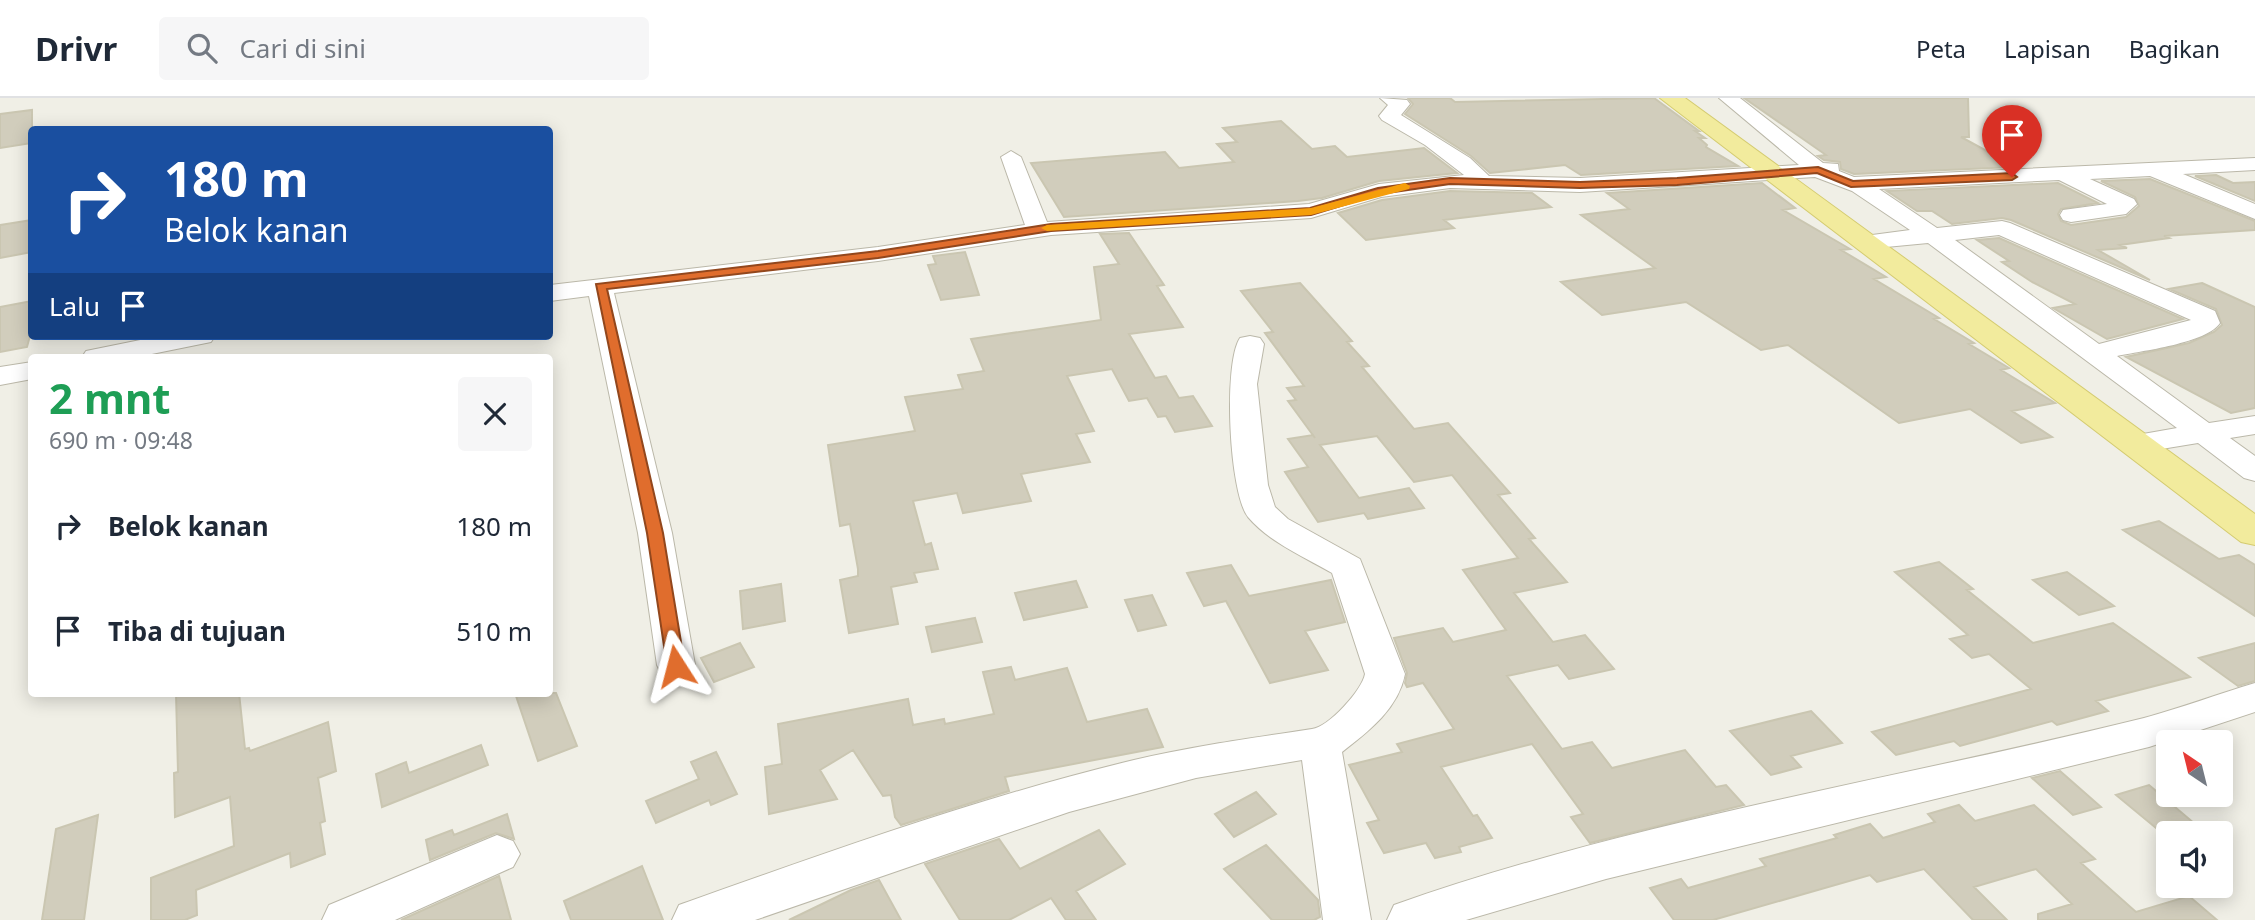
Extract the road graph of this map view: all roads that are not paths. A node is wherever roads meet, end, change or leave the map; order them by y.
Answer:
1 (1389, 98) edge
2 (1671, 98) edge
3 (1728, 98) edge
4 (2255, 148) edge
5 (1011, 156) dead end
6 (2152, 161) junction
7 (2255, 164) edge
8 (1775, 174) junction
9 (2062, 174) junction
10 (1831, 176) junction
11 (1482, 181) junction
12 (2255, 212) edge
13 (2071, 215) dead end
14 (1038, 229) junction
15 (1929, 236) junction
16 (1875, 241) junction
17 (600, 286) junction
18 (553, 293) edge
19 (181, 340) edge
20 (1250, 344) dead end
21 (2096, 353) junction
22 (111, 354) edge
23 (28, 371) edge
24 (0, 376) edge
25 (2255, 425) edge
26 (2204, 435) junction
27 (2141, 443) junction
28 (2255, 471) edge
29 (2255, 533) edge
30 (676, 666) dead end
31 (2255, 697) edge
32 (1318, 748) junction
33 (497, 854) dead end
34 (346, 920) edge
35 (695, 920) edge
36 (1347, 920) edge
37 (1411, 920) edge

1 - 11 street
2 - 8 main road
3 - 10 street
4 - 6 street
5 - 14 street
6 - 7 street
6 - 9 street
6 - 10 street
6 - 12 street
8 - 10 street
8 - 11 street
8 - 16 main road
9 - 10 street
9 - 13 street
10 - 15 street
11 - 14 street
14 - 17 street
15 - 16 street
15 - 21 street
15 - 21 street
16 - 27 main road
17 - 18 street
17 - 30 street
19 - 22 street
20 - 32 street
21 - 26 street
23 - 24 street
25 - 26 street
26 - 27 street
26 - 28 street
27 - 29 main road
31 - 37 street
32 - 35 street
32 - 36 street
33 - 34 street

